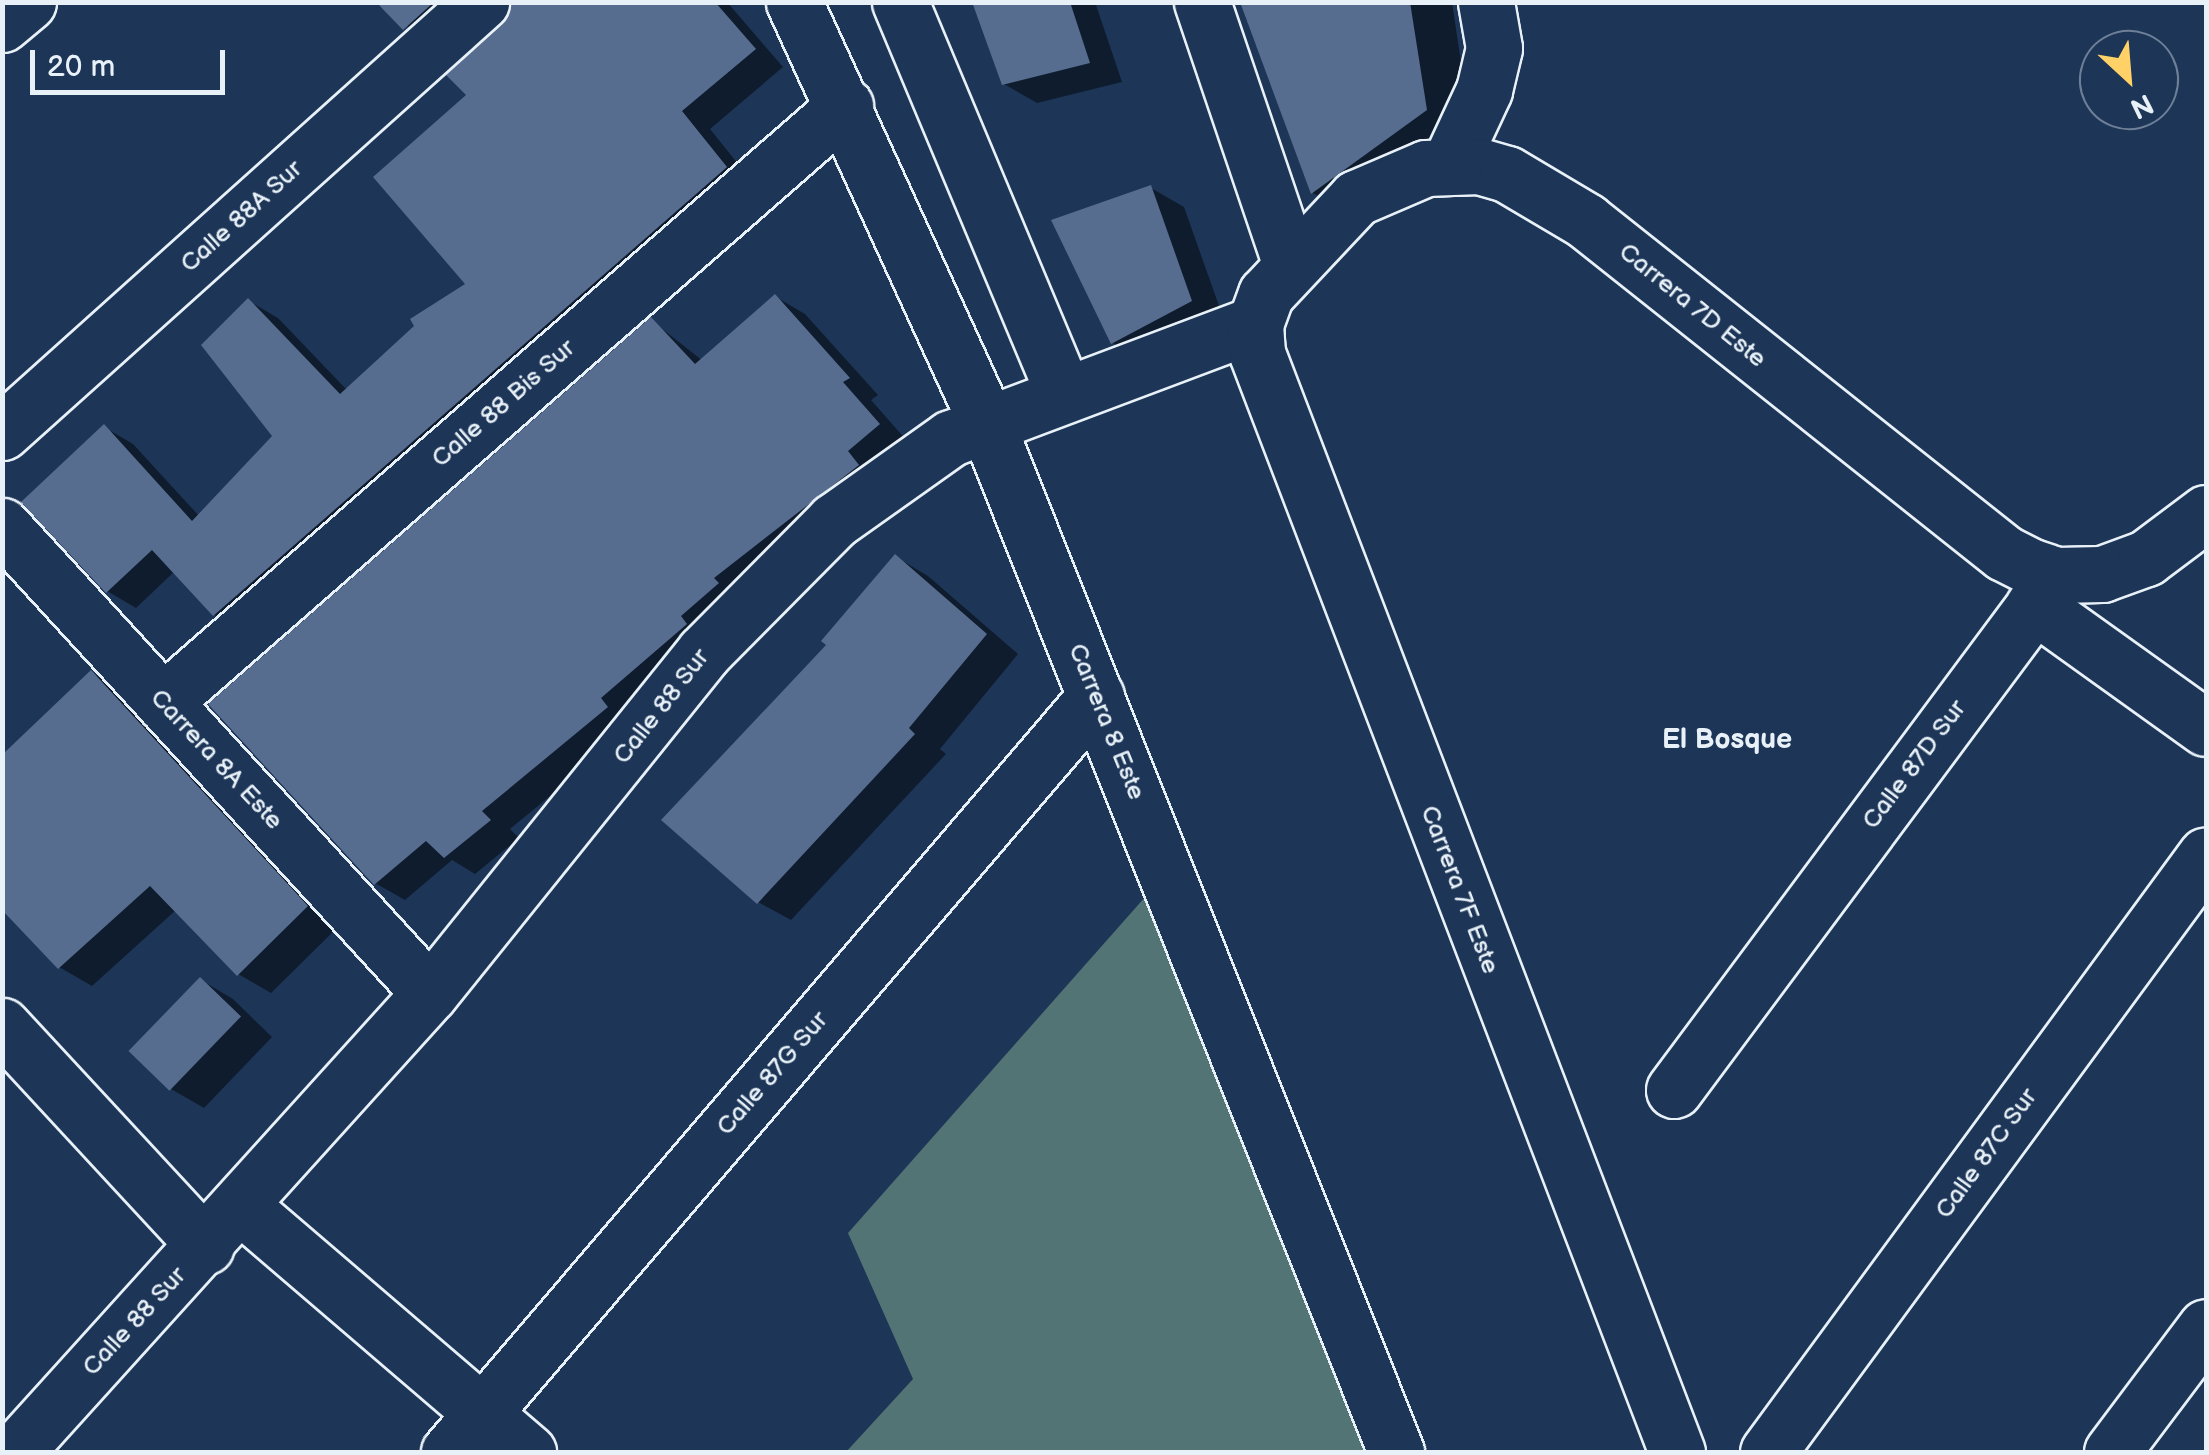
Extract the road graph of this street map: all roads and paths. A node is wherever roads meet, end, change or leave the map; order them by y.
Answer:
1 (28, 2) edge
2 (481, 2) edge
3 (794, 2) edge
4 (900, 2) edge
5 (1202, 2) edge
6 (1486, 2) edge
7 (2, 24) edge
8 (845, 106) junction
9 (1450, 164) junction
10 (1290, 262) junction
11 (1255, 324) junction
12 (1064, 394) junction
13 (986, 422) junction
14 (2, 432) edge
15 (2206, 513) edge
16 (2, 526) edge
17 (2045, 590) junction
18 (1096, 696) junction
19 (163, 702) junction
20 (2206, 728) edge
21 (2206, 855) edge
22 (430, 992) junction
23 (2, 1026) edge
24 (1674, 1090) dead end
25 (242, 1207) junction
26 (206, 1246) junction
27 (2206, 1327) edge
28 (466, 1433) edge
29 (14, 1452) edge
30 (528, 1452) edge
31 (1396, 1452) edge
32 (1677, 1452) edge
33 (1768, 1452) edge
34 (2112, 1452) edge

1 - 7 street
2 - 14 street, Calle 88A Sur
3 - 8 street, Carrera 8 Este
4 - 12 street
5 - 10 street
6 - 9 street
8 - 13 street, Carrera 8 Este
8 - 19 street, Calle 88 Bis Sur
9 - 10 street
9 - 17 street, Carrera 7D Este
10 - 11 street
11 - 12 street, Calle 88 Sur
11 - 32 street, Carrera 7F Este
12 - 13 street, Calle 88 Sur
13 - 18 street, Carrera 8 Este
13 - 22 street, Calle 88 Sur
15 - 17 street
16 - 19 street, Carrera 8A Este
17 - 20 street, Carrera 7D Este
17 - 24 street, Calle 87D Sur
18 - 28 street, Calle 87G Sur
18 - 31 street, Carrera 8 Este
19 - 22 street, Carrera 8A Este
21 - 33 street, Calle 87C Sur
22 - 25 street, Calle 88 Sur
23 - 26 street
25 - 26 street, Calle 88 Sur
25 - 28 street
26 - 29 street, Calle 88 Sur
27 - 34 street
28 - 30 street

